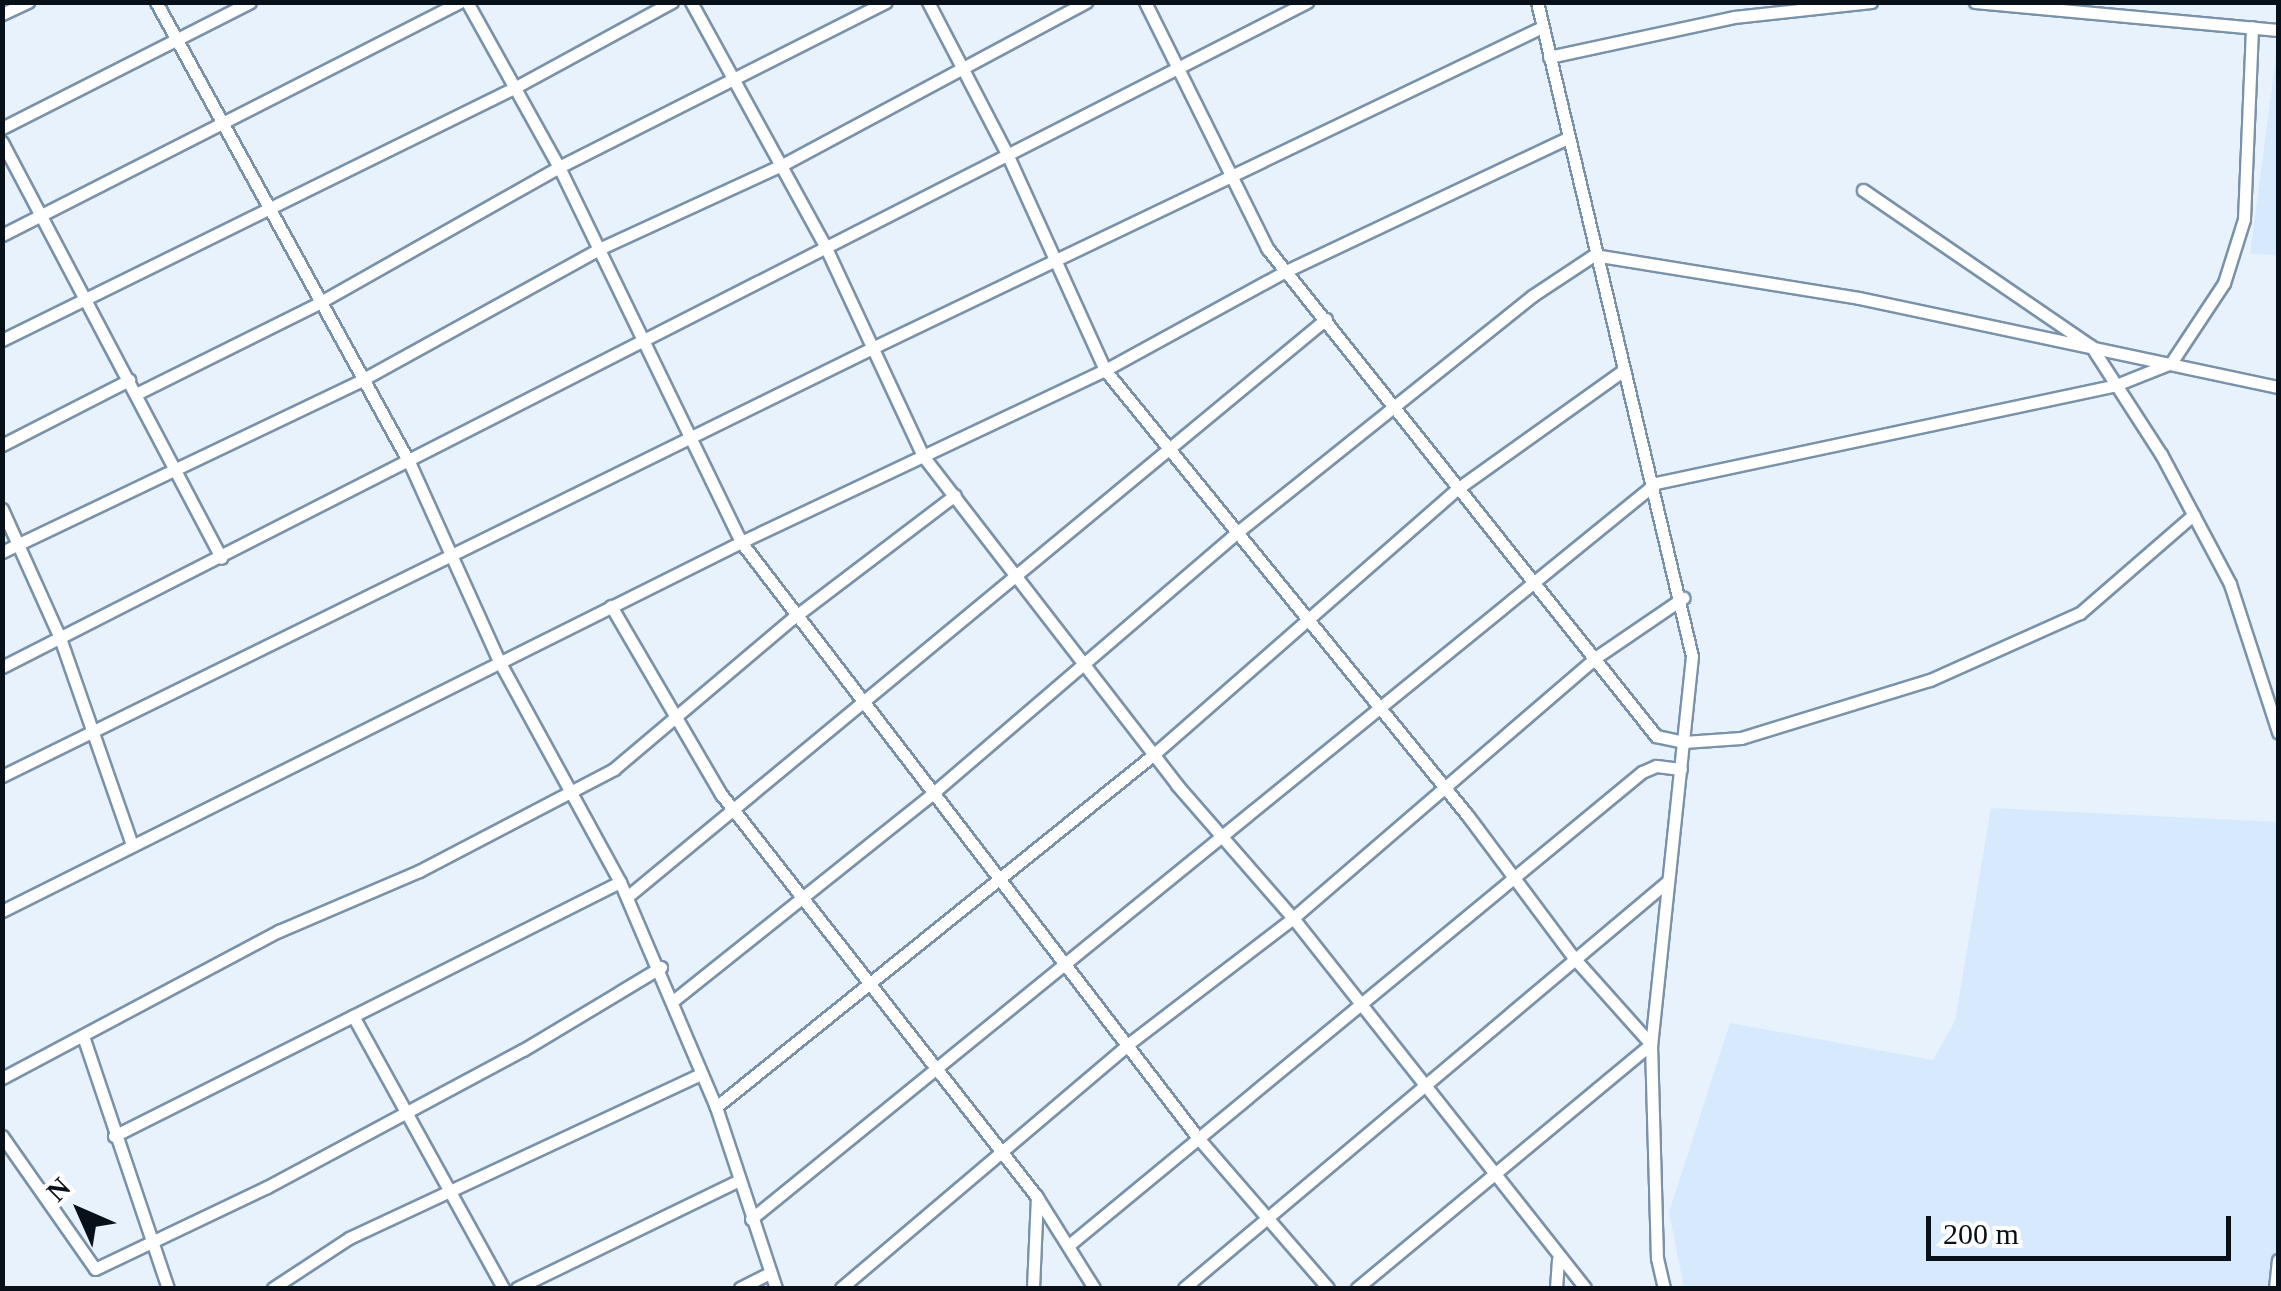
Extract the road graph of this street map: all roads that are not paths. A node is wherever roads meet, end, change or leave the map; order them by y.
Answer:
1 (28, 2) edge
2 (156, 2) edge
3 (250, 2) edge
4 (463, 2) edge
5 (672, 2) edge
6 (691, 2) edge
7 (886, 2) edge
8 (928, 2) edge
9 (1086, 2) edge
10 (1144, 2) edge
11 (1308, 2) edge
12 (1537, 2) edge
13 (1871, 2) edge
14 (1974, 2) edge
15 (2, 14) edge
16 (1542, 27) junction
17 (2252, 27) junction
18 (2278, 30) edge
19 (178, 42) junction
20 (1548, 57) junction
21 (963, 69) junction
22 (1179, 70) junction
23 (736, 81) junction
24 (514, 88) junction
25 (2, 128) edge
26 (222, 128) junction
27 (1567, 138) junction
28 (2, 142) edge
29 (1008, 156) junction
30 (782, 165) junction
31 (559, 168) junction
32 (1232, 176) junction
33 (1863, 190) dead end
34 (265, 209) junction
35 (40, 216) junction
36 (2, 235) edge
37 (826, 248) junction
38 (600, 250) junction
39 (1594, 255) junction
40 (1053, 264) junction
41 (1284, 272) junction
42 (86, 301) junction
43 (317, 304) junction
44 (1326, 319) junction
45 (2, 340) edge
46 (642, 341) junction
47 (2091, 346) junction
48 (870, 348) junction
49 (2171, 364) junction
50 (1105, 370) junction
51 (1624, 370) junction
52 (128, 380) junction
53 (360, 381) junction
54 (2116, 385) junction
55 (2278, 387) edge
56 (136, 394) junction
57 (1395, 412) junction
58 (692, 441) junction
59 (2, 446) edge
60 (1171, 447) junction
61 (923, 456) junction
62 (410, 464) junction
63 (174, 472) junction
64 (1656, 484) junction
65 (1458, 489) junction
66 (955, 495) junction
67 (2, 509) edge
68 (2193, 515) junction
69 (1240, 530) junction
70 (740, 542) junction
71 (20, 544) junction
72 (2, 552) edge
73 (454, 556) junction
74 (221, 558) junction
75 (1531, 579) junction
76 (1014, 580) junction
77 (1683, 598) junction
78 (611, 606) junction
79 (793, 618) junction
80 (1308, 620) junction
81 (60, 638) junction
82 (1595, 658) junction
83 (498, 661) junction
84 (1082, 664) junction
85 (2, 668) edge
86 (864, 702) junction
87 (1379, 708) junction
88 (675, 720) junction
89 (2278, 732) edge
90 (96, 734) junction
91 (1684, 742) junction
92 (1153, 754) junction
93 (1680, 769) junction
94 (2, 776) edge
95 (1446, 788) junction
96 (933, 793) junction
97 (568, 795) junction
98 (733, 811) junction
99 (1219, 832) junction
100 (132, 845) junction
101 (997, 876) junction
102 (1515, 879) junction
103 (1668, 881) junction
104 (620, 882) junction
105 (801, 896) junction
106 (627, 897) junction
107 (2, 911) edge
108 (1293, 918) junction
109 (1574, 958) junction
110 (1067, 960) junction
111 (661, 967) junction
112 (871, 978) junction
113 (674, 1000) junction
114 (1355, 1004) junction
115 (354, 1016) junction
116 (82, 1036) junction
117 (1130, 1042) junction
118 (1651, 1044) junction
119 (933, 1070) junction
120 (700, 1074) junction
121 (2, 1078) edge
122 (1422, 1087) junction
123 (716, 1107) junction
124 (406, 1112) junction
125 (2, 1136) edge
126 (114, 1136) junction
127 (1199, 1139) junction
128 (1001, 1156) junction
129 (1490, 1176) junction
130 (739, 1180) junction
131 (453, 1190) junction
132 (1037, 1197) junction
133 (751, 1219) junction
134 (1264, 1220) junction
135 (154, 1241) junction
136 (1069, 1245) junction
137 (1558, 1259) junction
138 (2278, 1260) edge
139 (770, 1273) junction
140 (1188, 1287) edge
141 (168, 1288) edge
142 (273, 1288) edge
143 (503, 1288) edge
144 (517, 1288) edge
145 (740, 1288) edge
146 (776, 1288) edge
147 (841, 1288) edge
148 (1032, 1288) edge
149 (1094, 1288) edge
150 (1328, 1288) edge
151 (1357, 1288) edge
152 (1556, 1288) edge
153 (1584, 1288) edge
154 (1664, 1288) edge
155 (2275, 1288) edge

1 - 15 street
2 - 19 street
3 - 19 street
4 - 24 street
4 - 26 street
5 - 24 street
6 - 23 street
7 - 23 street
8 - 21 street
9 - 21 street
10 - 22 street
11 - 22 street
12 - 16 street
13 - 20 street
14 - 17 street
16 - 20 street
16 - 32 street
17 - 18 street
17 - 49 street
19 - 25 street
19 - 26 street
20 - 27 street
21 - 29 street
21 - 30 street
22 - 29 street
22 - 32 street
23 - 30 street
23 - 31 street
24 - 31 street
24 - 34 street
26 - 34 street
26 - 35 street
27 - 39 street
27 - 41 street
28 - 35 street
29 - 37 street
29 - 40 street
30 - 37 street
30 - 38 street
31 - 38 street
31 - 43 street
32 - 40 street
32 - 41 street
33 - 47 street
34 - 42 street
34 - 43 street
35 - 36 street
35 - 42 street
37 - 46 street
37 - 48 street
38 - 46 street
38 - 53 street
39 - 47 street
39 - 51 street
39 - 57 street
40 - 48 street
40 - 50 street
41 - 44 street
41 - 50 street
42 - 45 street
42 - 52 street
43 - 53 street
43 - 56 street
44 - 57 street
44 - 60 street
46 - 58 street
46 - 62 street
47 - 49 street
47 - 54 street
48 - 58 street
48 - 61 street
49 - 54 street
49 - 55 street
50 - 60 street
50 - 61 street
51 - 64 street
51 - 65 street
52 - 56 street
52 - 59 street
53 - 62 street
53 - 63 street
54 - 64 street
54 - 68 street
56 - 63 street
57 - 65 street
57 - 69 street
58 - 70 street
58 - 73 street
60 - 69 street
60 - 76 street
61 - 66 street
61 - 70 street
62 - 73 street
62 - 74 street
63 - 71 street
63 - 74 street
64 - 75 street
64 - 77 street
65 - 75 street
65 - 80 street
66 - 76 street
66 - 79 street
67 - 71 street
68 - 89 street
68 - 91 street
69 - 80 street
69 - 84 street
70 - 78 street
70 - 79 street
71 - 72 street
71 - 81 street
73 - 83 street
73 - 90 street
74 - 81 street
75 - 82 street
75 - 87 street
76 - 84 street
76 - 86 street
77 - 82 street
77 - 91 street
78 - 83 street
78 - 88 street
79 - 86 street
79 - 88 street
80 - 87 street
80 - 92 street
81 - 85 street
81 - 90 street
82 - 91 street
82 - 95 street
83 - 97 street
83 - 100 street
84 - 92 street
84 - 96 street
86 - 96 street
86 - 98 street
87 - 95 street
87 - 99 street
88 - 97 street
88 - 98 street
90 - 94 street
90 - 100 street
91 - 93 street
92 - 99 street
92 - 101 street
93 - 102 street
93 - 103 street
95 - 102 street
95 - 108 street
96 - 101 street
96 - 105 street
97 - 104 street
97 - 116 street
98 - 105 street
98 - 106 street
99 - 108 street
99 - 110 street
100 - 107 street
101 - 110 street
101 - 112 street
102 - 109 street
102 - 114 street
103 - 109 street
103 - 118 street
104 - 106 street
104 - 115 street
105 - 112 street
105 - 113 street
106 - 111 street
108 - 114 street
108 - 117 street
109 - 118 street
109 - 122 street
110 - 117 street
110 - 119 street
111 - 113 street
111 - 124 street
112 - 119 street
112 - 123 street
113 - 120 street
114 - 122 street
114 - 127 street
115 - 124 street
115 - 126 street
116 - 121 street
116 - 126 street
117 - 127 street
117 - 128 street
118 - 129 street
118 - 154 street
119 - 128 street
119 - 133 street
120 - 123 street
120 - 131 street
122 - 129 street
122 - 134 street
123 - 130 street
124 - 131 street
124 - 135 street
125 - 135 street
126 - 135 street
127 - 134 street
127 - 136 street
128 - 132 street
128 - 147 street
129 - 137 street
129 - 151 street
130 - 133 street
130 - 144 street
131 - 142 street
131 - 143 street
132 - 136 street
132 - 148 street
133 - 139 street
134 - 140 street
134 - 150 street
135 - 141 street
136 - 149 street
137 - 152 street
137 - 153 street
138 - 155 street
139 - 145 street
139 - 146 street

